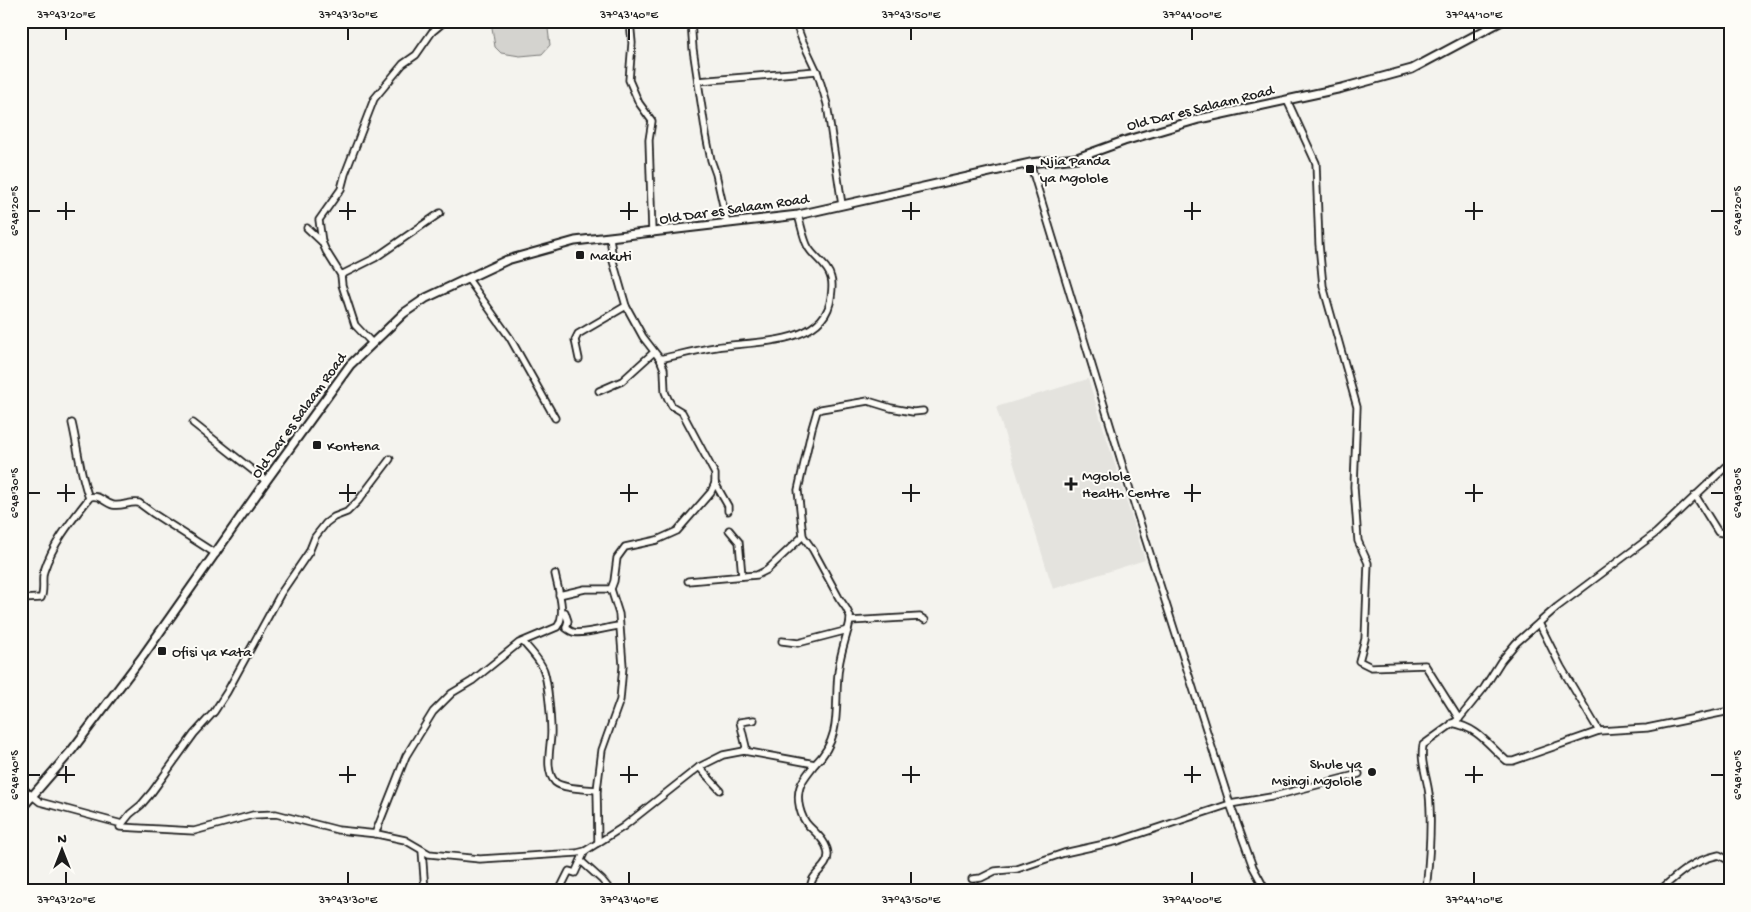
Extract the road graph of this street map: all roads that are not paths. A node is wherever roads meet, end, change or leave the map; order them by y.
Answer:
1 (445, 21) edge
2 (630, 21) edge
3 (691, 21) edge
4 (796, 21) edge
5 (1502, 21) edge
6 (816, 71) junction
7 (698, 80) junction
8 (1288, 100) junction
9 (1030, 163) junction
10 (842, 205) junction
11 (440, 214) dead end
12 (798, 215) junction
13 (726, 223) junction
14 (307, 228) dead end
15 (652, 233) junction
16 (610, 237) junction
17 (322, 242) junction
18 (342, 275) junction
19 (468, 279) junction
20 (626, 306) junction
21 (372, 343) junction
22 (654, 352) junction
23 (579, 359) dead end
24 (660, 359) junction
25 (599, 391) dead end
26 (923, 411) dead end
27 (555, 418) dead end
28 (193, 422) dead end
29 (72, 423) dead end
30 (390, 459) dead end
31 (1730, 463) edge
32 (266, 481) junction
33 (715, 483) junction
34 (1695, 495) junction
35 (89, 498) junction
36 (728, 511) dead end
37 (1730, 529) edge
38 (729, 530) dead end
39 (803, 536) junction
40 (216, 554) junction
41 (556, 574) dead end
42 (742, 576) junction
43 (688, 581) dead end
44 (611, 589) junction
45 (559, 595) junction
46 (21, 599) edge
47 (565, 612) dead end
48 (926, 620) dead end
49 (850, 621) junction
50 (1539, 622) junction
51 (619, 626) junction
52 (848, 630) junction
53 (782, 641) dead end
54 (524, 642) junction
55 (1730, 711) edge
56 (1459, 719) junction
57 (754, 720) dead end
58 (1452, 723) junction
59 (1599, 731) junction
60 (744, 751) junction
61 (815, 764) junction
62 (699, 767) junction
63 (1359, 774) dead end
64 (21, 786) edge
65 (597, 790) junction
66 (720, 790) dead end
67 (33, 796) junction
68 (1230, 804) junction
69 (21, 809) edge
70 (122, 824) junction
71 (375, 834) junction
72 (598, 843) junction
73 (422, 850) junction
74 (585, 851) junction
75 (582, 861) junction
76 (1730, 861) edge
77 (972, 880) dead end
78 (425, 891) edge
79 (559, 891) edge
80 (611, 891) edge
81 (812, 891) edge
82 (1266, 891) edge
83 (1426, 891) edge
84 (1659, 891) edge

1 - 17 street
2 - 15 street
3 - 7 street
4 - 6 street
5 - 8 street, Old Dar es Salaam Road
6 - 7 street
6 - 10 street
7 - 13 street
8 - 9 street, Old Dar es Salaam Road
8 - 56 street
9 - 10 street, Old Dar es Salaam Road
9 - 68 street
10 - 12 street, Old Dar es Salaam Road
11 - 18 street
12 - 13 street, Old Dar es Salaam Road
12 - 24 street
13 - 15 street, Old Dar es Salaam Road
14 - 17 street
15 - 16 street, Old Dar es Salaam Road
16 - 19 street, Old Dar es Salaam Road
16 - 20 street
17 - 18 street
18 - 21 street
19 - 21 street, Old Dar es Salaam Road
19 - 27 street
20 - 22 street
20 - 23 street
21 - 32 street, Old Dar es Salaam Road
22 - 24 street
22 - 25 street
24 - 33 street
26 - 39 street
28 - 32 street
29 - 35 street
30 - 70 street
31 - 34 street
32 - 40 street, Old Dar es Salaam Road
33 - 36 street
33 - 44 street
34 - 37 street
34 - 50 street
35 - 40 street
35 - 46 street
38 - 42 street
39 - 42 street
39 - 49 street
40 - 67 street, Old Dar es Salaam Road
41 - 45 street
42 - 43 street
44 - 45 street
44 - 51 street
45 - 54 street
47 - 51 street
48 - 49 street
49 - 52 street
50 - 56 street
50 - 59 street
51 - 65 street
52 - 53 street
52 - 61 street
54 - 65 street
54 - 71 street
55 - 59 street
56 - 58 street
57 - 60 street
58 - 59 street
58 - 83 street
60 - 61 street
60 - 62 street
61 - 81 street
62 - 66 street
62 - 72 street
63 - 68 street
64 - 67 street
65 - 72 street
67 - 69 street, Old Dar es Salaam Road
67 - 70 street
68 - 77 street
68 - 82 street
70 - 71 street
71 - 73 street
72 - 74 street
73 - 74 street
73 - 78 street
74 - 75 street
75 - 79 street
75 - 80 street
76 - 84 street

